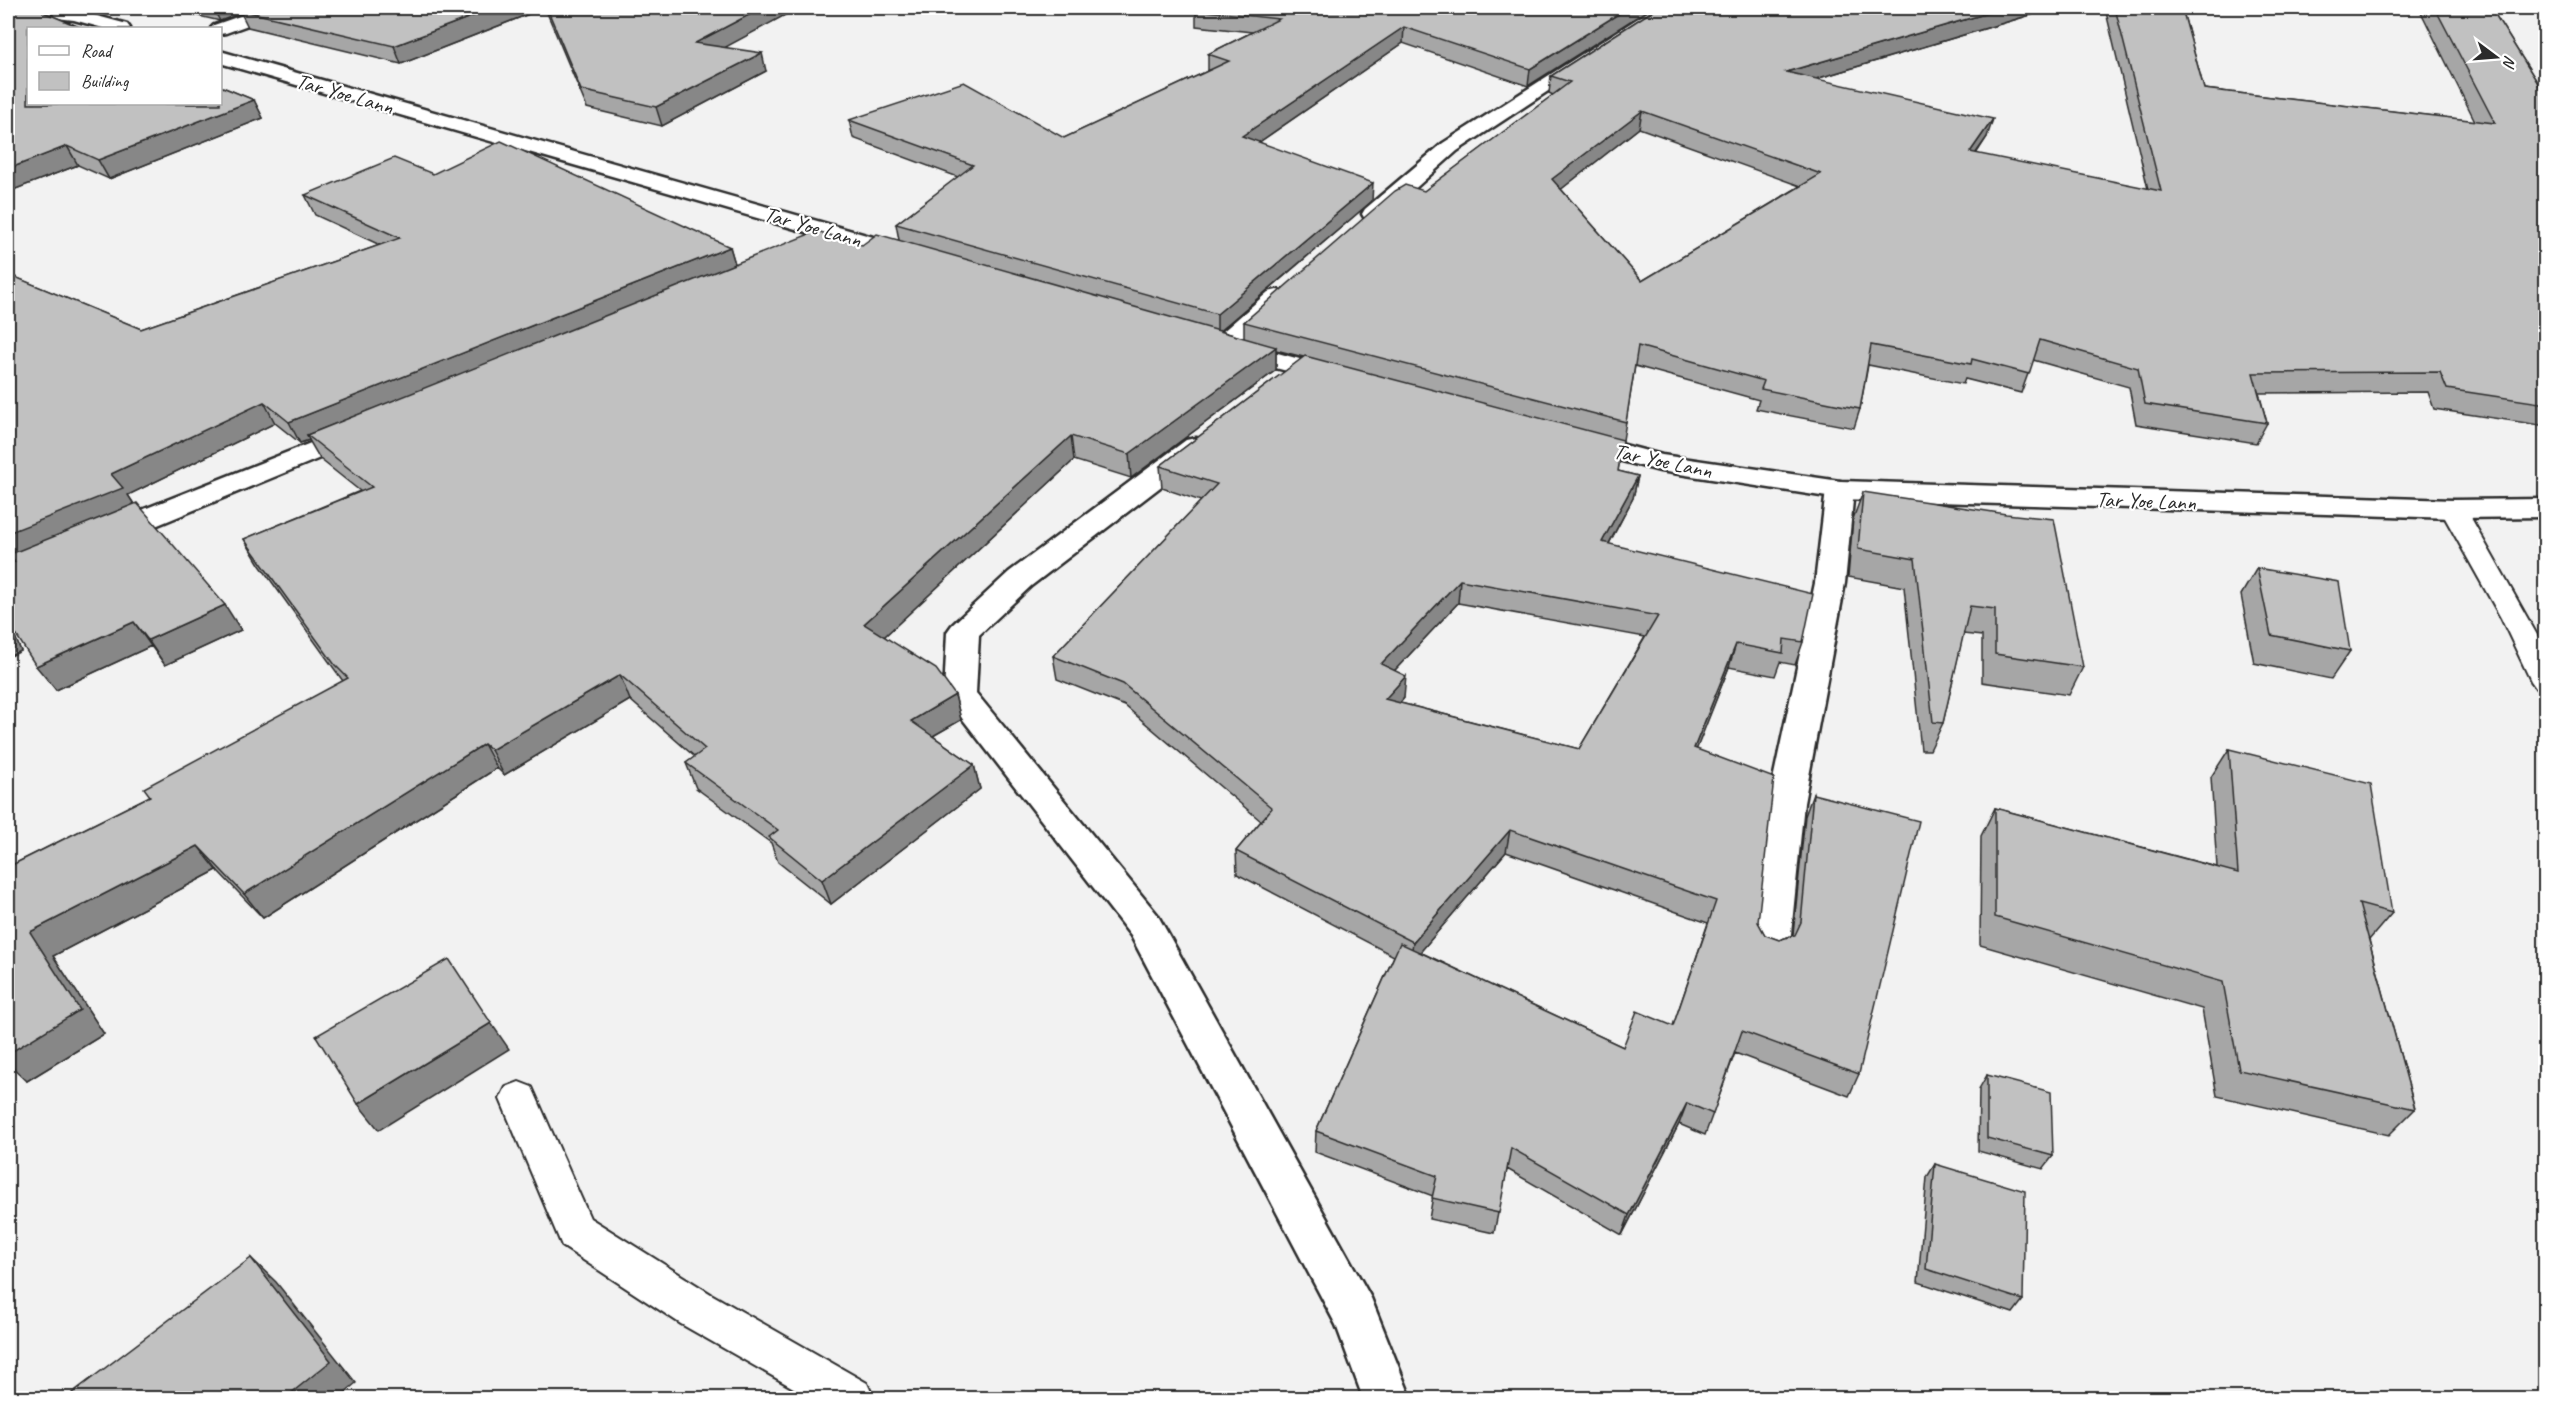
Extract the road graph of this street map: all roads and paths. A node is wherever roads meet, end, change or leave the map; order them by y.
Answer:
1 (13, 8) edge
2 (278, 8) edge
3 (1665, 8) edge
4 (117, 27) edge
5 (222, 28) edge
6 (222, 58) edge
7 (1353, 231) edge
8 (841, 234) junction
9 (808, 248) edge
10 (930, 260) edge
11 (1292, 284) edge
12 (1300, 367) junction
13 (1356, 382) edge
14 (1272, 388) edge
15 (380, 423) edge
16 (1226, 424) edge
17 (1559, 436) edge
18 (1840, 490) junction
19 (2546, 508) edge
20 (2453, 509) junction
21 (84, 544) edge
22 (2546, 681) edge
23 (1771, 944) edge
24 (519, 1099) dead end
25 (852, 1398) edge
26 (1387, 1398) edge

1 - 4 street
2 - 5 street
3 - 7 street
6 - 8 street, Tar Yoe Lann
8 - 9 street
8 - 10 street, Tar Yoe Lann
11 - 12 street
12 - 13 street
12 - 14 street
15 - 21 street
16 - 26 street
17 - 18 street, Tar Yoe Lann
18 - 20 street, Tar Yoe Lann
18 - 23 street
19 - 20 street, Tar Yoe Lann
20 - 22 lane
24 - 25 lane

